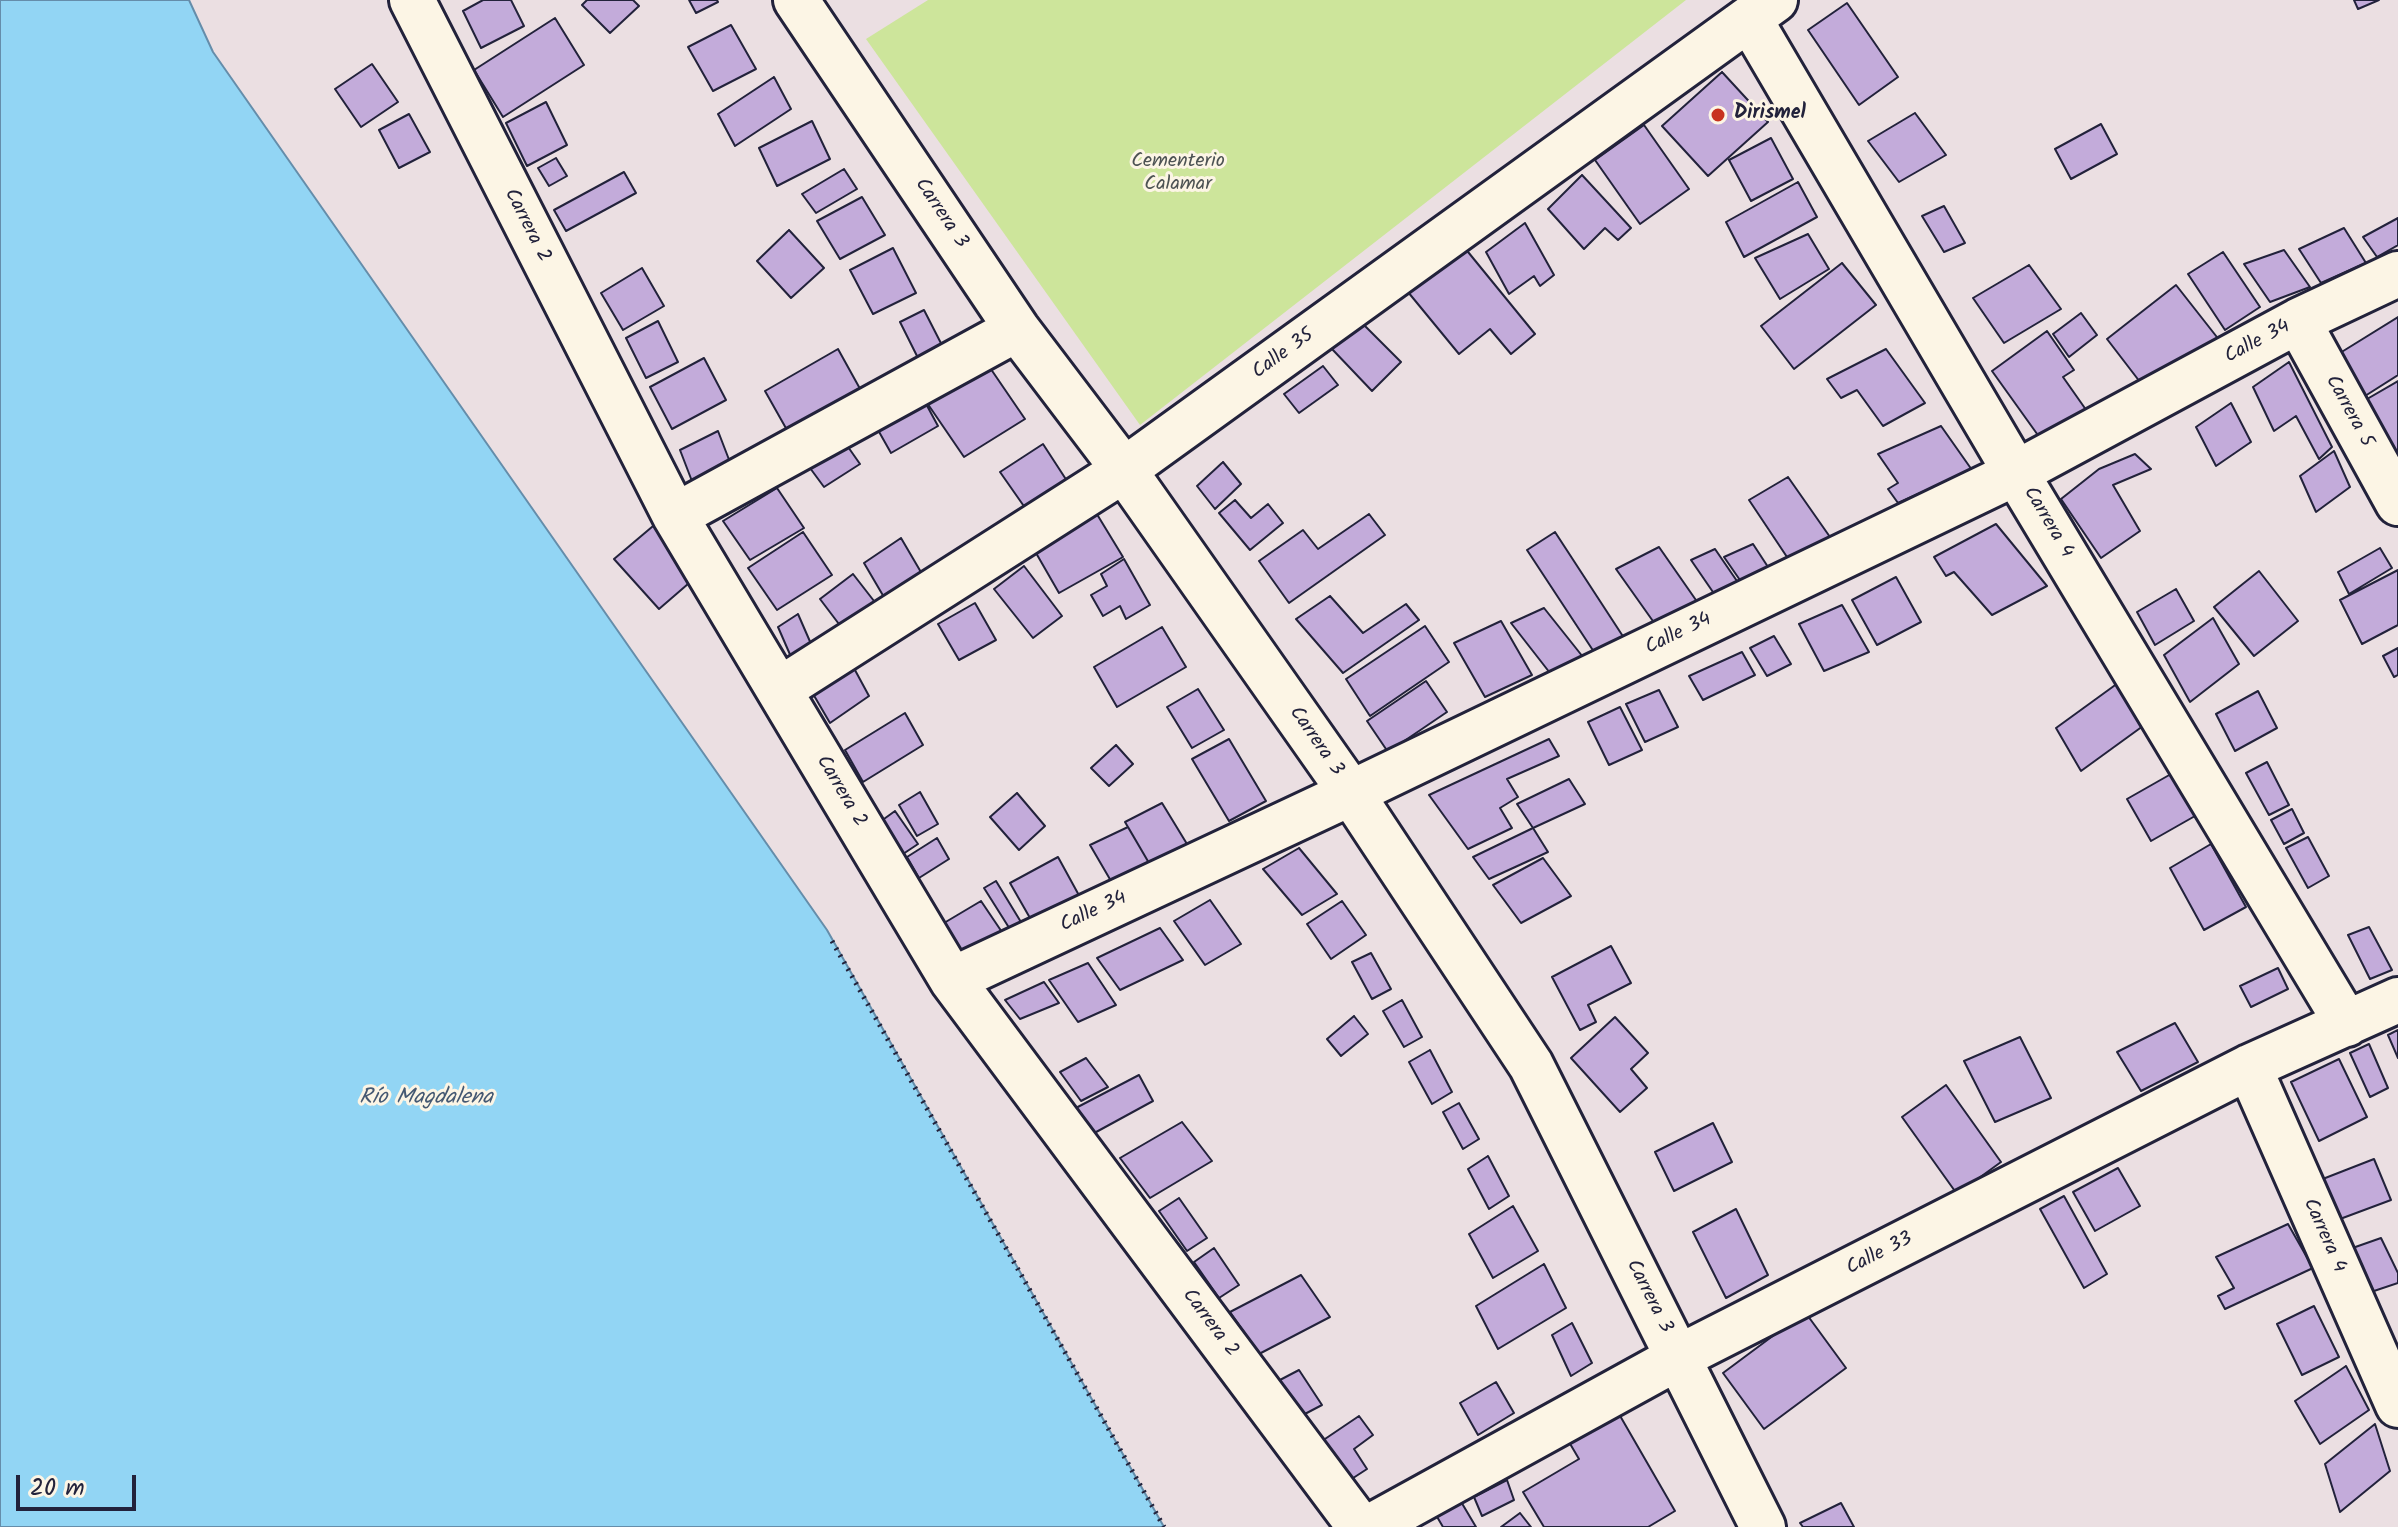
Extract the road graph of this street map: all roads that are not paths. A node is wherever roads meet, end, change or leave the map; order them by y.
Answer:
1 (412, 0) edge
2 (796, 0) edge
3 (1762, 10) edge
4 (2398, 274) edge
5 (2298, 321) junction
6 (1017, 329) junction
7 (1124, 470) junction
8 (2016, 473) junction
9 (2398, 503) edge
10 (675, 516) junction
11 (779, 690) junction
12 (1351, 793) junction
13 (952, 980) junction
14 (2398, 1000) edge
15 (2347, 1024) junction
16 (2249, 1067) junction
17 (1679, 1357) junction
18 (2398, 1405) edge
19 (1360, 1527) edge
20 (1370, 1527) edge
21 (1763, 1527) edge

1 - 10 street, Carrera 2
2 - 6 street, Carrera 3
3 - 7 street, Calle 35
3 - 8 street, Carrera 4
4 - 5 street, Calle 34
5 - 8 street, Calle 34
5 - 9 street, Carrera 5
6 - 7 street, Carrera 3
6 - 10 street
7 - 11 street, Calle 35
7 - 12 street, Carrera 3
8 - 12 street, Calle 34
8 - 15 street, Carrera 4
10 - 11 street, Carrera 2
11 - 13 street, Carrera 2
12 - 13 street, Calle 34
12 - 17 street, Carrera 3
13 - 19 street, Carrera 2
14 - 15 street, Calle 33
15 - 16 street, Calle 33
16 - 17 street, Calle 33
16 - 18 street, Carrera 4
17 - 20 street, Calle 33
17 - 21 street, Carrera 3

